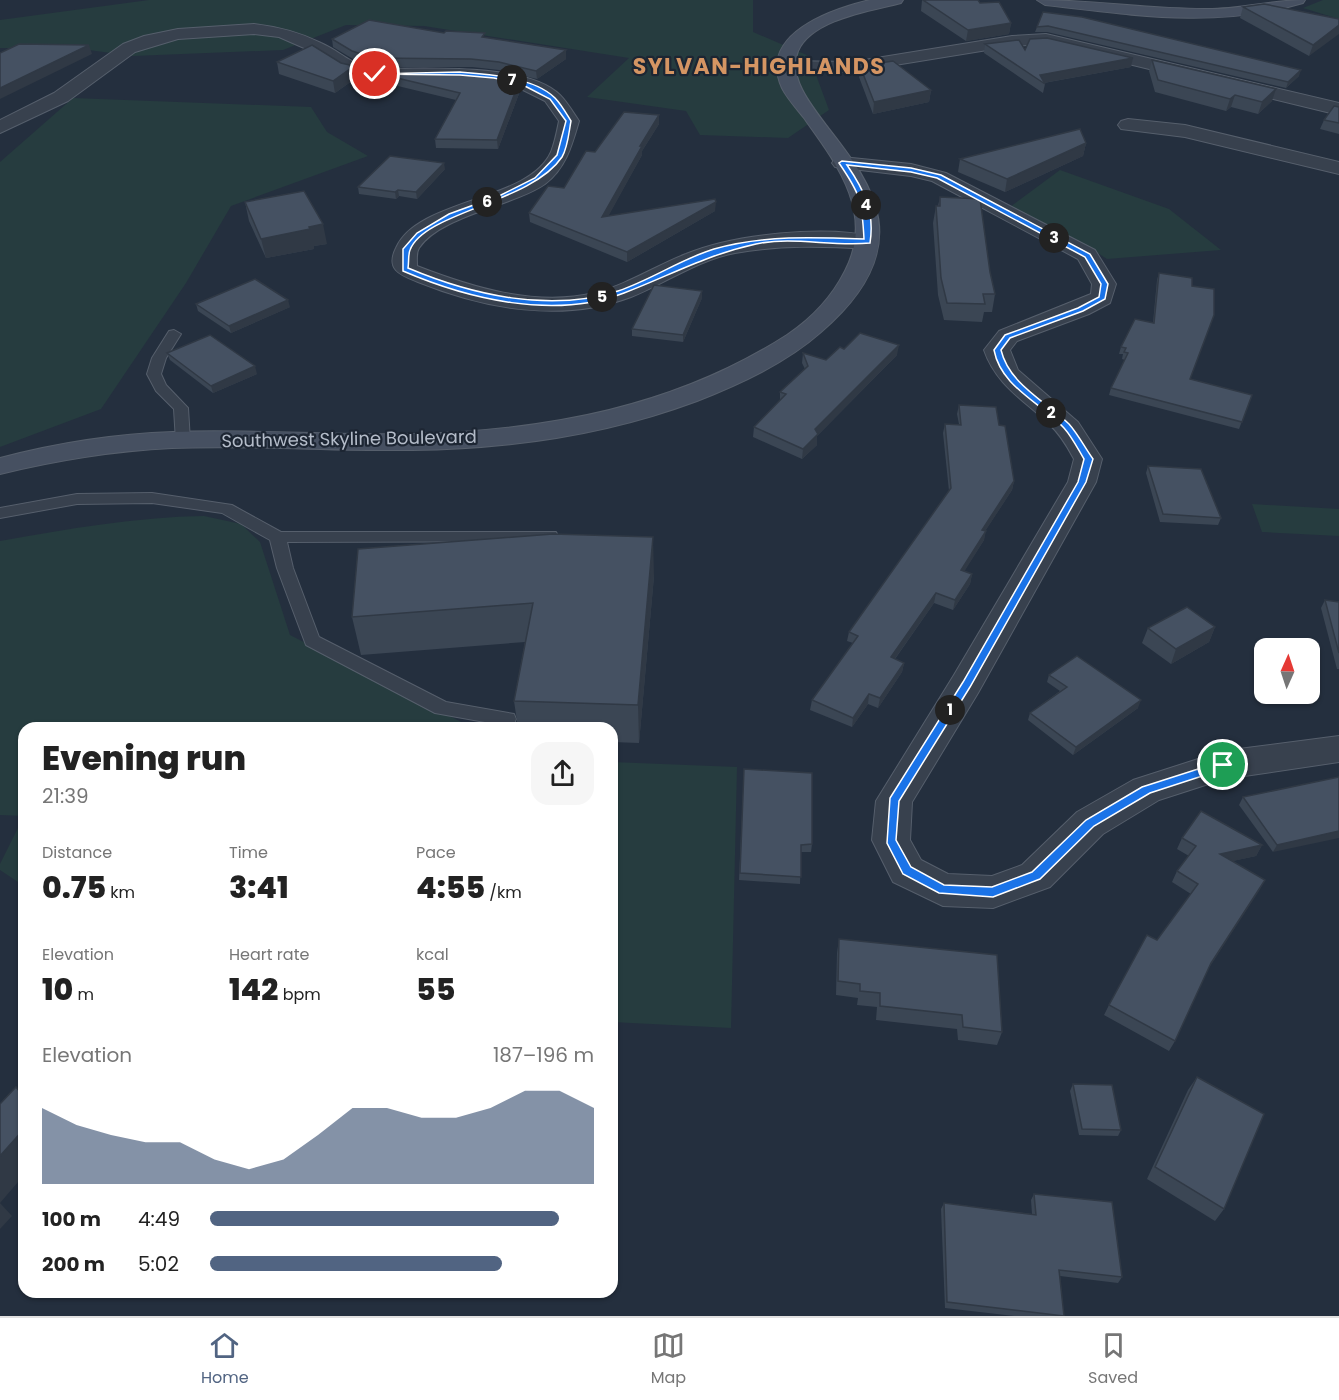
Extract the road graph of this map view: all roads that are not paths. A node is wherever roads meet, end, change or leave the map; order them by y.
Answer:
1 (894, 0) edge
2 (1045, 0) edge
3 (1297, 0) edge
4 (786, 66) junction
5 (1339, 109) edge
6 (1128, 125) dead end
7 (0, 127) edge
8 (842, 163) junction
9 (1339, 168) edge
10 (867, 242) junction
11 (174, 334) dead end
12 (183, 441) junction
13 (0, 466) edge
14 (0, 513) edge
15 (570, 536) edge
16 (278, 537) junction
17 (507, 719) dead end
18 (1339, 749) edge

1 - 4 main road
2 - 3 main road
4 - 5 street
4 - 8 main road, Southwest Skyline Boulevard
6 - 9 street
7 - 10 street
8 - 10 main road, Southwest Skyline Boulevard
8 - 18 street
10 - 12 main road, Southwest Skyline Boulevard
11 - 12 lane
12 - 13 main road, Southwest Skyline Boulevard
14 - 16 lane
15 - 16 lane
16 - 17 lane

